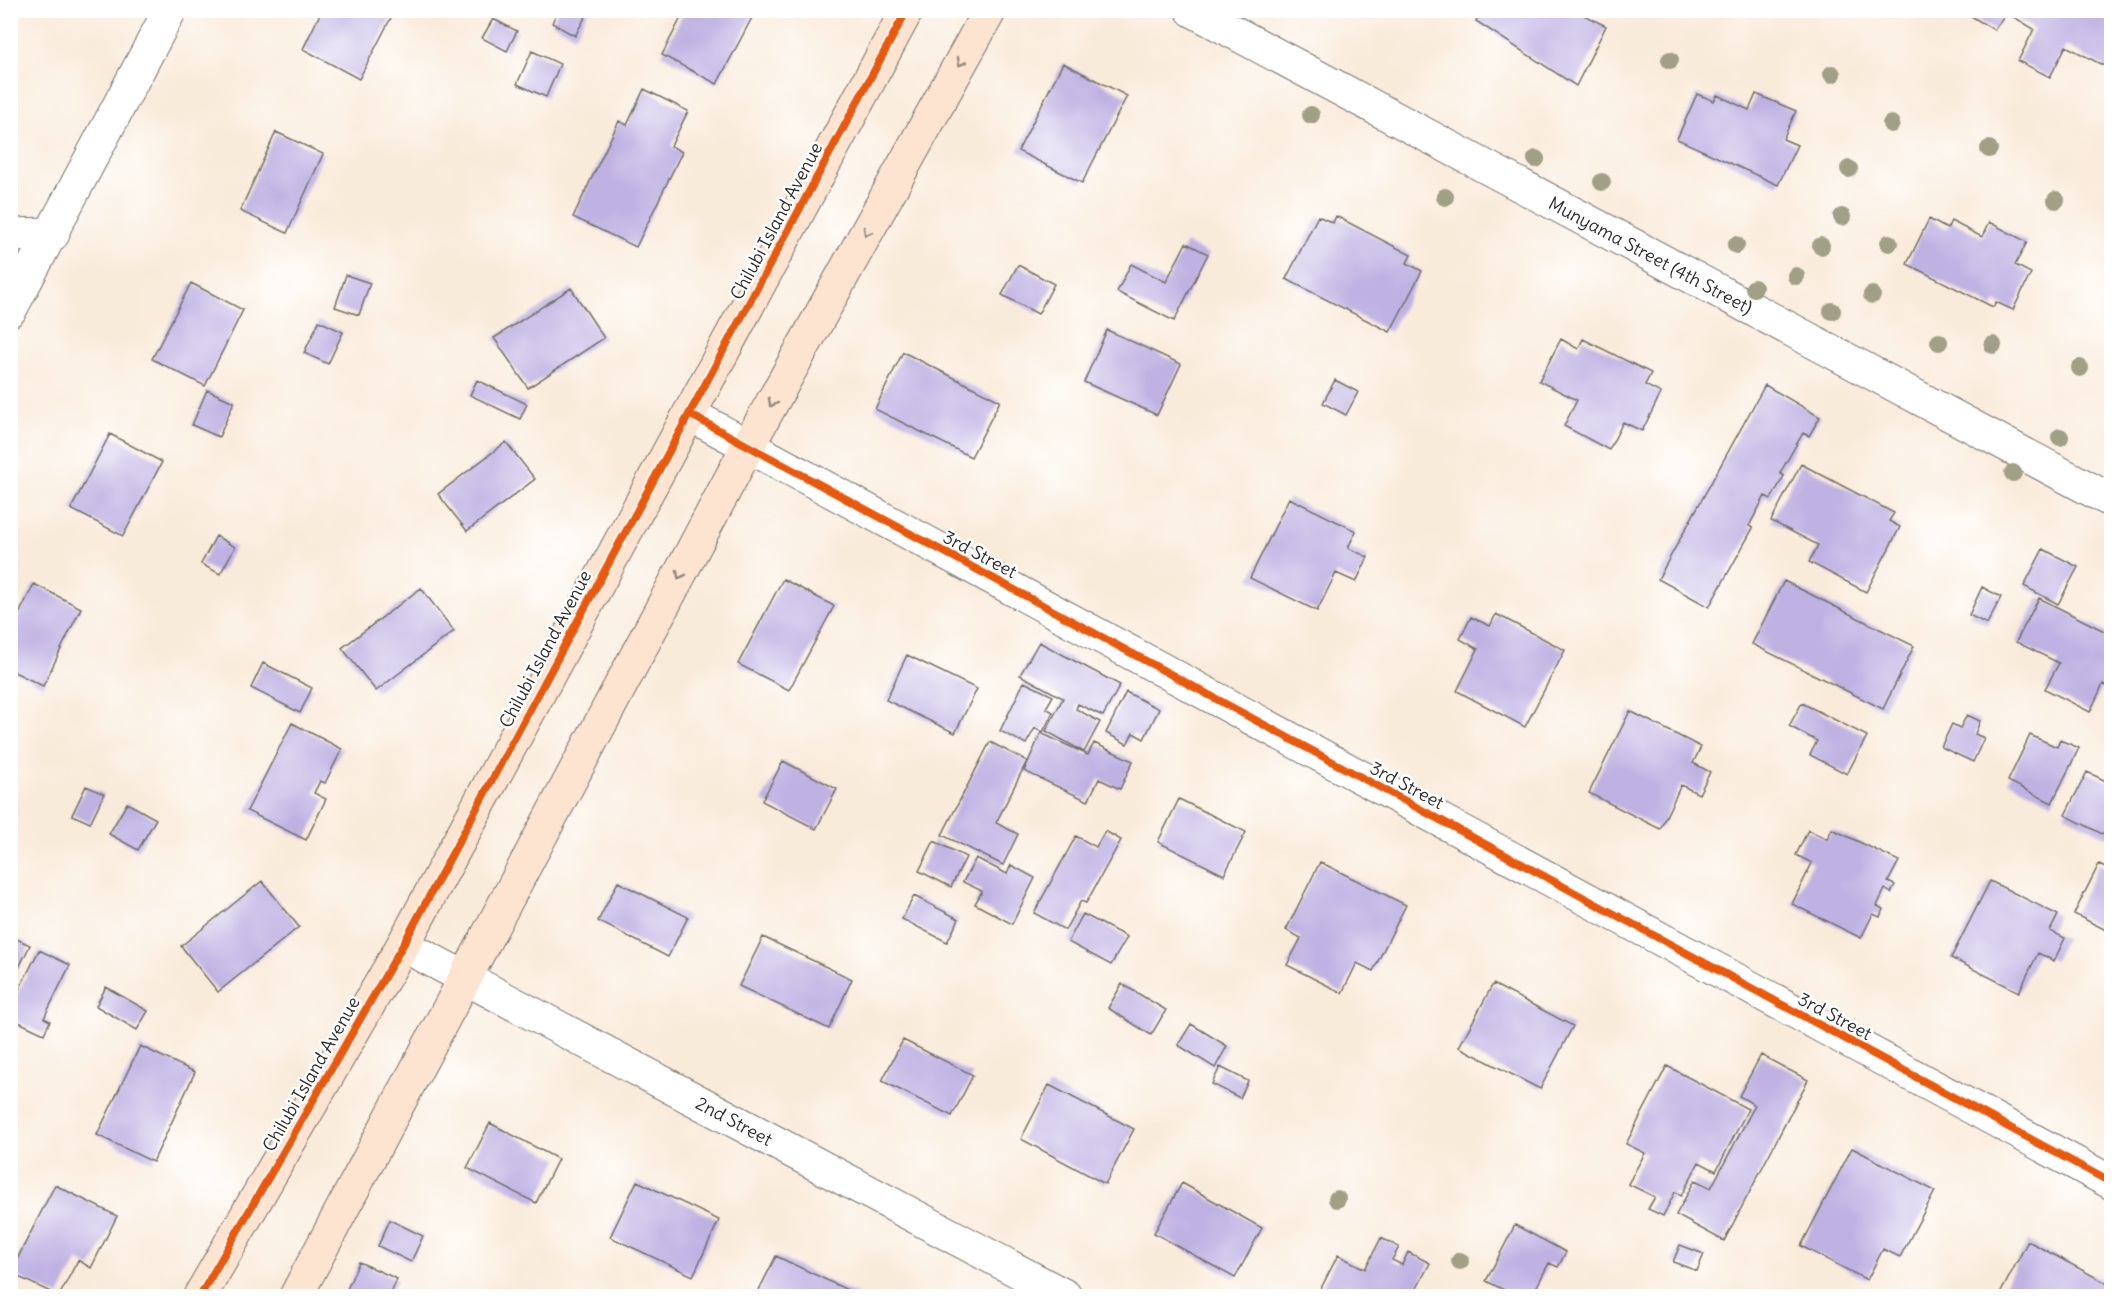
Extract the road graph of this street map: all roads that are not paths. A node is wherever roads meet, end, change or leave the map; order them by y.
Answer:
1 (170, 10) edge
2 (907, 10) edge
3 (990, 10) edge
4 (1192, 10) edge
5 (52, 234) junction
6 (10, 235) edge
7 (10, 310) edge
8 (689, 414) junction
9 (748, 446) junction
10 (2112, 501) edge
11 (403, 945) junction
12 (466, 978) junction
13 (2112, 1182) edge
14 (200, 1296) edge
15 (296, 1296) edge
16 (1065, 1296) edge

1 - 5 street
2 - 8 street, Chilubi Island Avenue
3 -> 9 street
4 - 10 street, Munyama Street (4th Street)
5 - 6 street
5 - 7 street
8 - 9 street, 3rd Street
8 - 11 street, Chilubi Island Avenue
9 -> 12 street
9 - 13 street, 3rd Street
11 - 12 street, 2nd Street
11 - 14 street, Chilubi Island Avenue
12 - 15 street
12 - 16 street, 2nd Street

